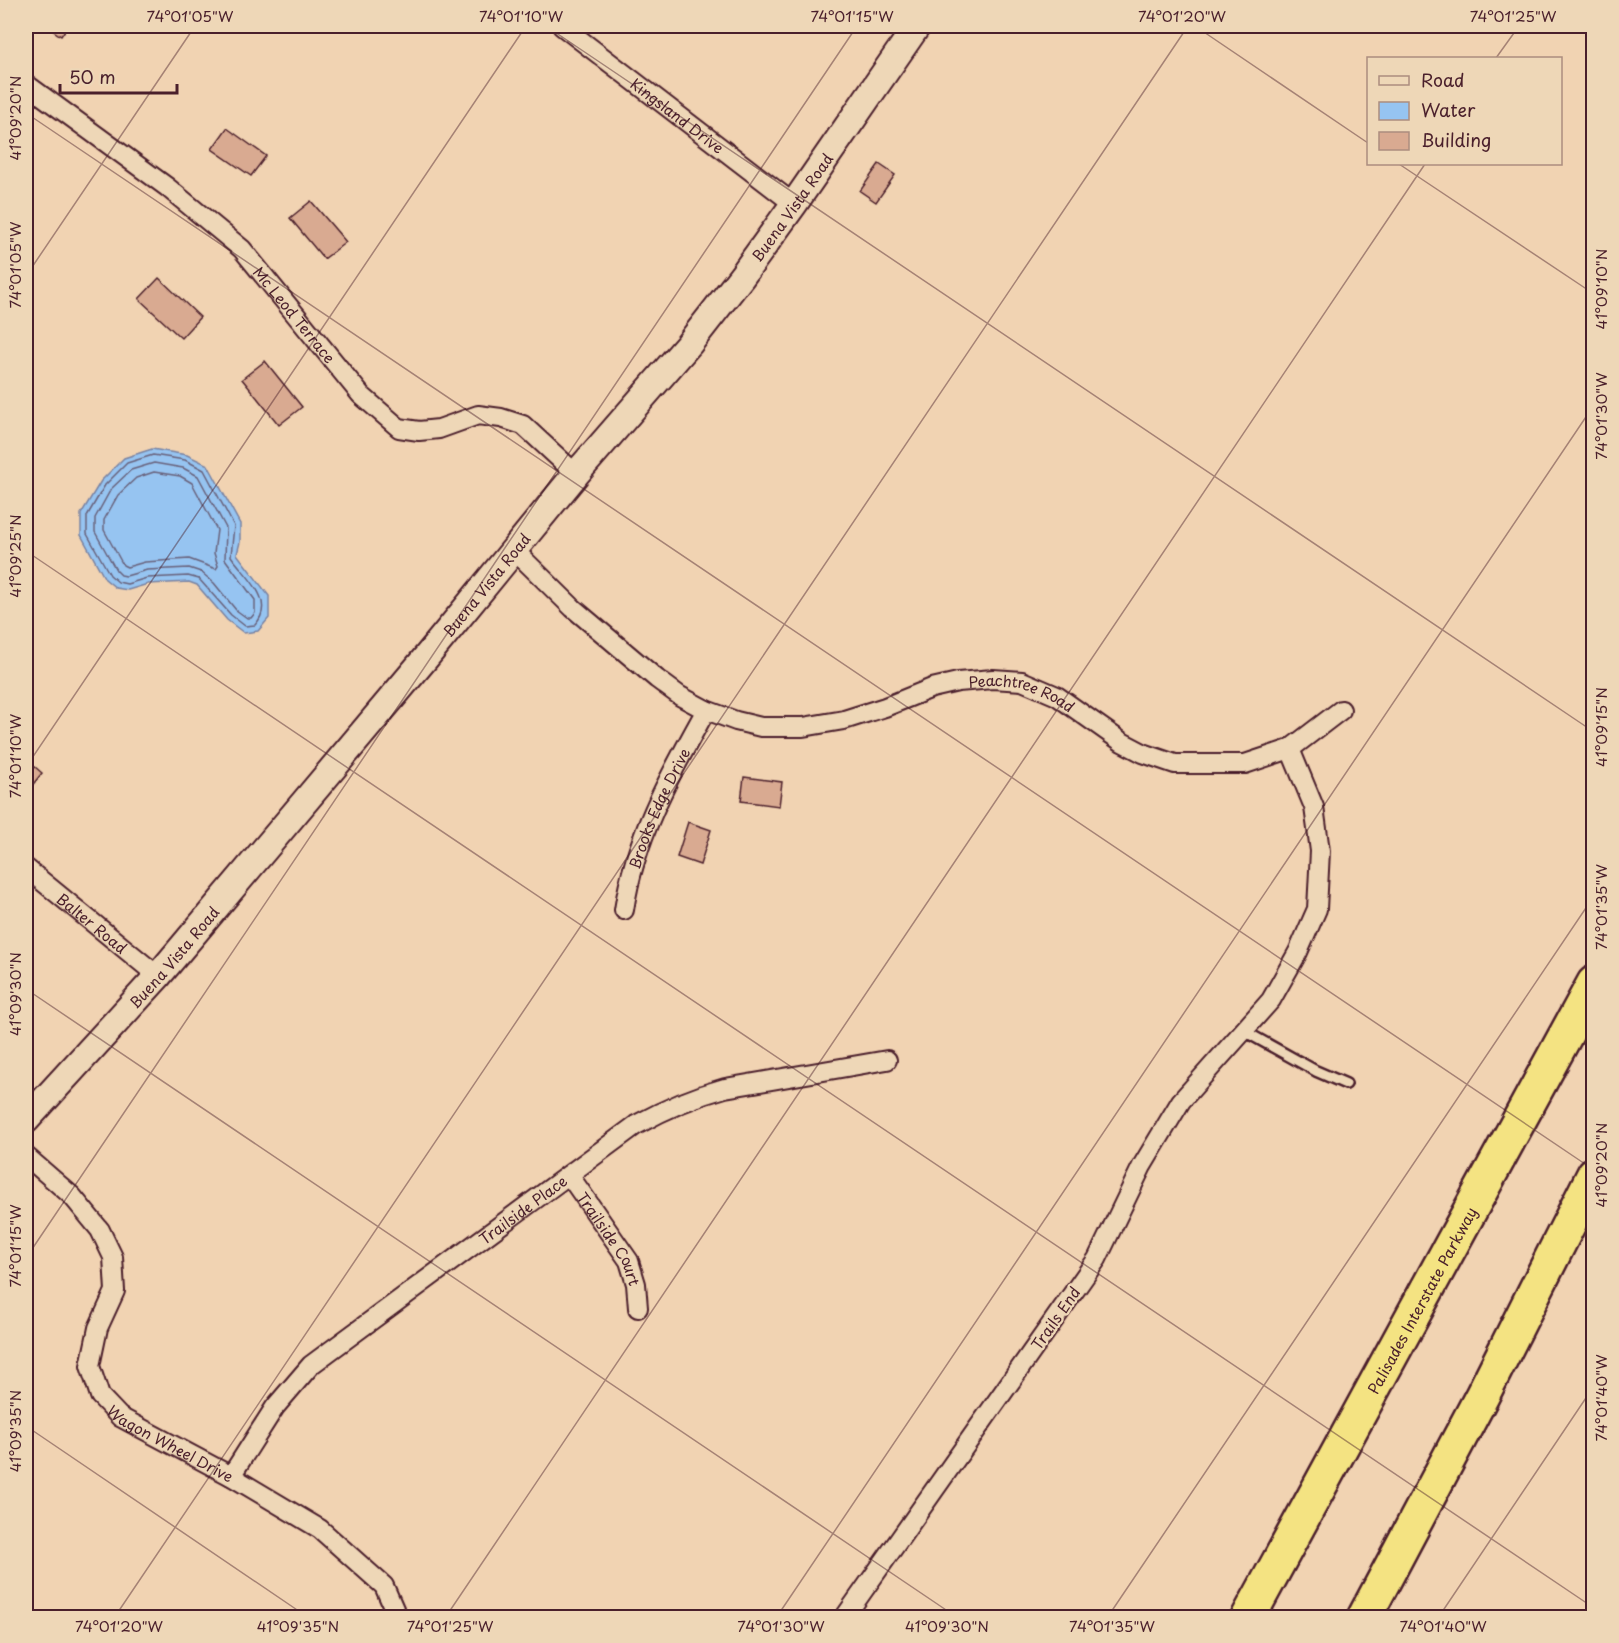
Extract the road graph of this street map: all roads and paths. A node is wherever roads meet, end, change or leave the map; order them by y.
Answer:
1 (562, 26) edge
2 (917, 26) edge
3 (26, 84) edge
4 (794, 204) junction
5 (576, 474) junction
6 (514, 550) junction
7 (706, 710) junction
8 (1341, 710) dead end
9 (1290, 749) junction
10 (26, 868) edge
11 (624, 910) dead end
12 (158, 976) junction
13 (1593, 983) edge
14 (1244, 1031) junction
15 (887, 1060) dead end
16 (1346, 1084) dead end
17 (26, 1120) edge
18 (26, 1156) edge
19 (1593, 1174) edge
20 (569, 1175) junction
21 (638, 1308) dead end
22 (231, 1476) junction
23 (398, 1617) edge
24 (844, 1617) edge
25 (1248, 1617) edge
26 (1364, 1617) edge

1 - 4 street, Kingsland Drive
2 - 4 street, Buena Vista Road
3 - 5 street, Mc Leod Terrace
4 - 5 street, Buena Vista Road
5 - 6 street, Buena Vista Road
6 - 7 street, Peachtree Road
6 - 12 street, Buena Vista Road
7 - 9 street, Peachtree Road
7 - 11 street, Brooks Edge Drive
8 - 9 street, Peachtree Road
9 - 14 street, Trails End
10 - 12 street, Balter Road
12 - 17 street, Buena Vista Road
13 - 25 highway, Palisades Interstate Parkway
14 - 16 lane
14 - 24 street, Trails End
15 - 20 street, Trailside Place
18 - 22 street, Wagon Wheel Drive
19 - 26 highway
20 - 21 street, Trailside Court
20 - 22 street, Trailside Place
22 - 23 street, Wagon Wheel Drive

